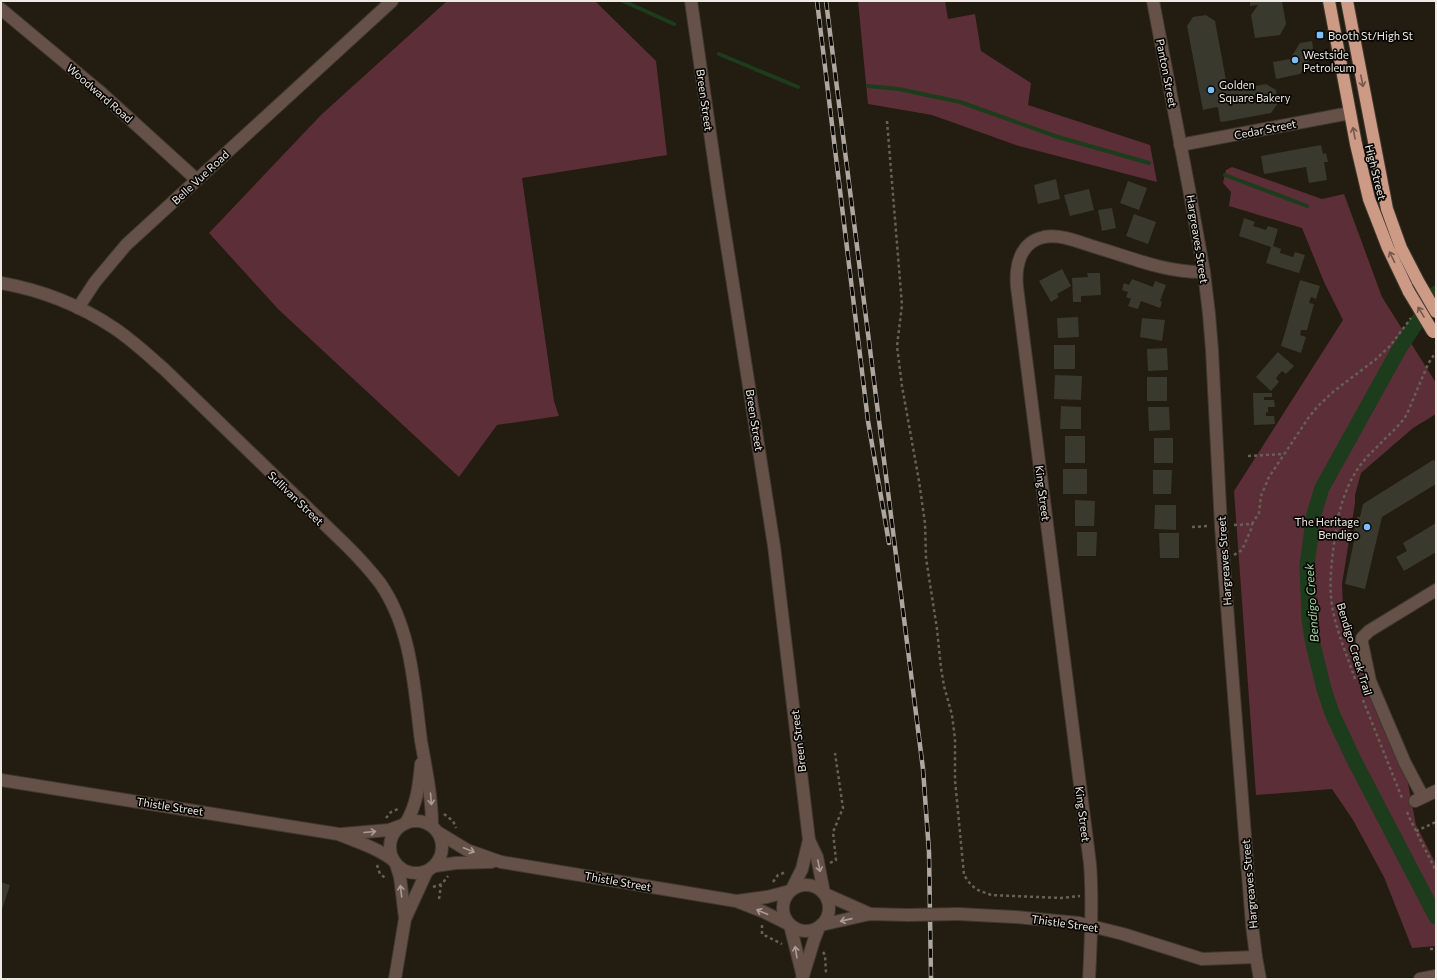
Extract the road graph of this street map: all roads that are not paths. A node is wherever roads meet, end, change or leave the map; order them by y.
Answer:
1 (392, 1) edge
2 (691, 1) edge
3 (1153, 1) edge
4 (1329, 1) edge
5 (1347, 1) edge
6 (1, 10) edge
7 (1368, 110) junction
8 (1350, 113) junction
9 (1180, 145) junction
10 (197, 180) junction
11 (1204, 272) junction
12 (1, 283) edge
13 (78, 308) junction
14 (1436, 312) edge
15 (1435, 334) edge
16 (1436, 590) edge
17 (422, 747) junction
18 (1, 780) edge
19 (1436, 791) edge
20 (403, 824) junction
21 (435, 829) junction
22 (338, 834) junction
23 (809, 840) junction
24 (395, 862) junction
25 (501, 862) junction
26 (431, 868) junction
27 (791, 890) junction
28 (824, 894) junction
29 (736, 901) junction
30 (870, 914) junction
31 (405, 919) junction
32 (789, 925) junction
33 (820, 926) junction
34 (1090, 926) junction
35 (1256, 957) junction
36 (1436, 976) edge
37 (802, 978) edge
38 (395, 979) edge
39 (1089, 979) edge
40 (1260, 979) edge
41 (1420, 979) edge
42 (1423, 979) edge

1 - 10 street, Belle Vue Road
2 - 23 street, Breen Street
3 - 9 street, Panton Street
4 - 8 highway, High Street
5 -> 7 highway, High Street
6 - 10 street, Woodward Road
7 - 8 highway
7 - 14 highway, High Street, bridge
8 - 9 street, Cedar Street
15 -> 8 highway, High Street, bridge
9 - 11 street, Hargreaves Street
10 - 13 street, Belle Vue Road
11 - 34 street, King Street
11 - 35 street, Hargreaves Street
12 - 13 street
13 - 17 street, Sullivan Street
16 - 19 street
17 - 20 street, Sullivan Street
17 -> 21 street, Sullivan Street
18 - 22 street, Thistle Street
20 - 21 street
22 -> 20 street, Thistle Street
20 - 24 street
21 -> 25 street, Thistle Street
21 - 26 street
22 - 24 street, Thistle Street
23 - 27 street, Breen Street
23 -> 28 street, Breen Street
24 - 26 street
31 -> 24 street
25 - 26 street, Thistle Street
25 - 29 street, Thistle Street
26 - 31 street
27 - 28 street
27 - 29 street, Thistle Street
27 - 32 street
28 - 30 street, Thistle Street
28 - 33 street
32 -> 29 street, Thistle Street
30 -> 33 street, Thistle Street
30 - 34 street, Thistle Street, bridge
31 - 38 street
32 - 33 street
37 -> 32 street
33 - 37 street
34 - 35 street, Thistle Street
34 - 39 street, King Street
35 - 40 street, Hargreaves Street
36 - 42 street
41 - 42 street

